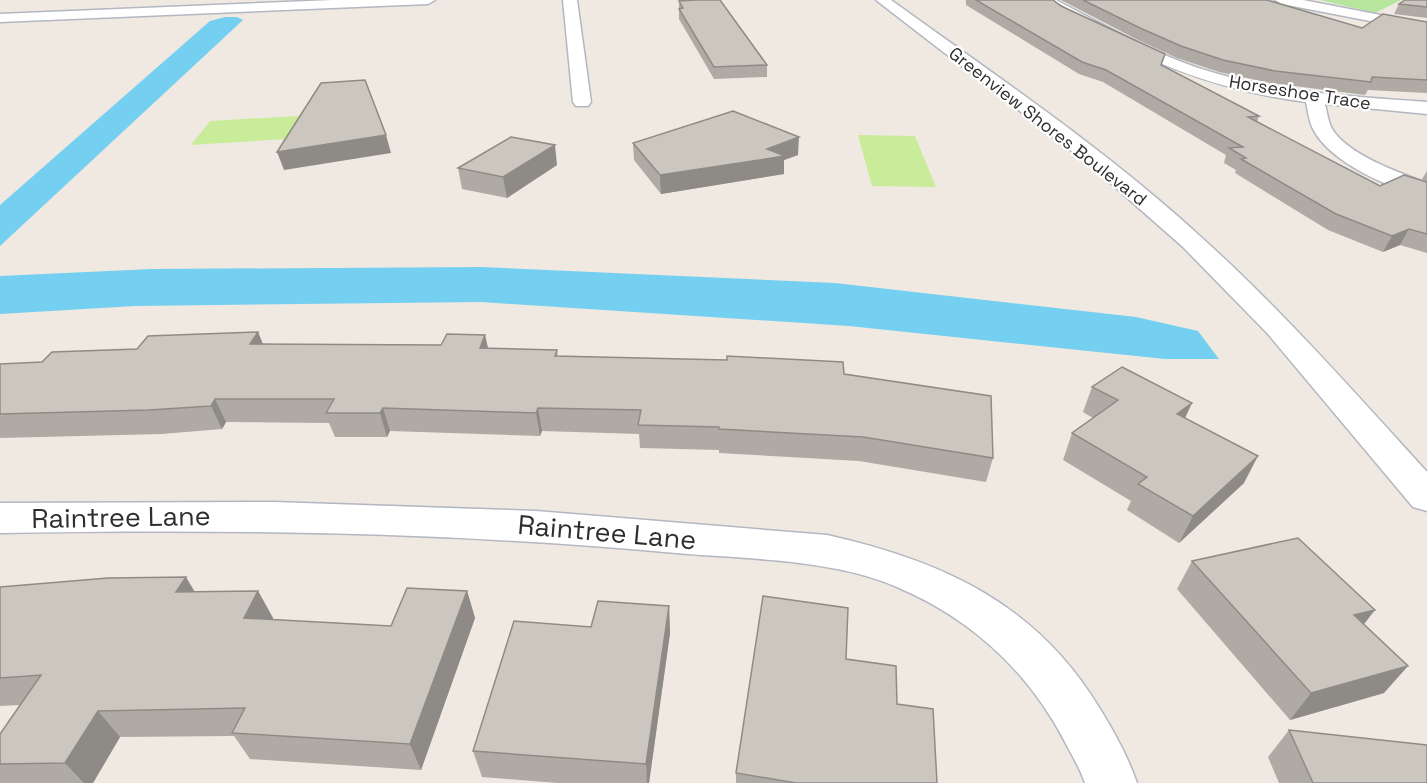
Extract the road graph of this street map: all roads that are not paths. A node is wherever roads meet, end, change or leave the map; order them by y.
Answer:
1 (428, 0) edge
2 (570, 0) edge
3 (883, 0) edge
4 (1046, 0) edge
5 (1282, 0) edge
6 (0, 18) edge
7 (1371, 19) junction
8 (1355, 26) edge
9 (1427, 28) edge
10 (1314, 98) junction
11 (582, 102) dead end
12 (1427, 108) edge
13 (1427, 191) edge
14 (1427, 497) edge
15 (0, 518) edge
16 (1112, 783) edge

1 - 6 street
2 - 11 street
3 - 14 street, Greenview Shores Boulevard
4 - 10 street, Horseshoe Trace
5 - 7 street
7 - 8 street
7 - 9 street
10 - 12 street, Horseshoe Trace
10 - 13 street
15 - 16 street, Raintree Lane

